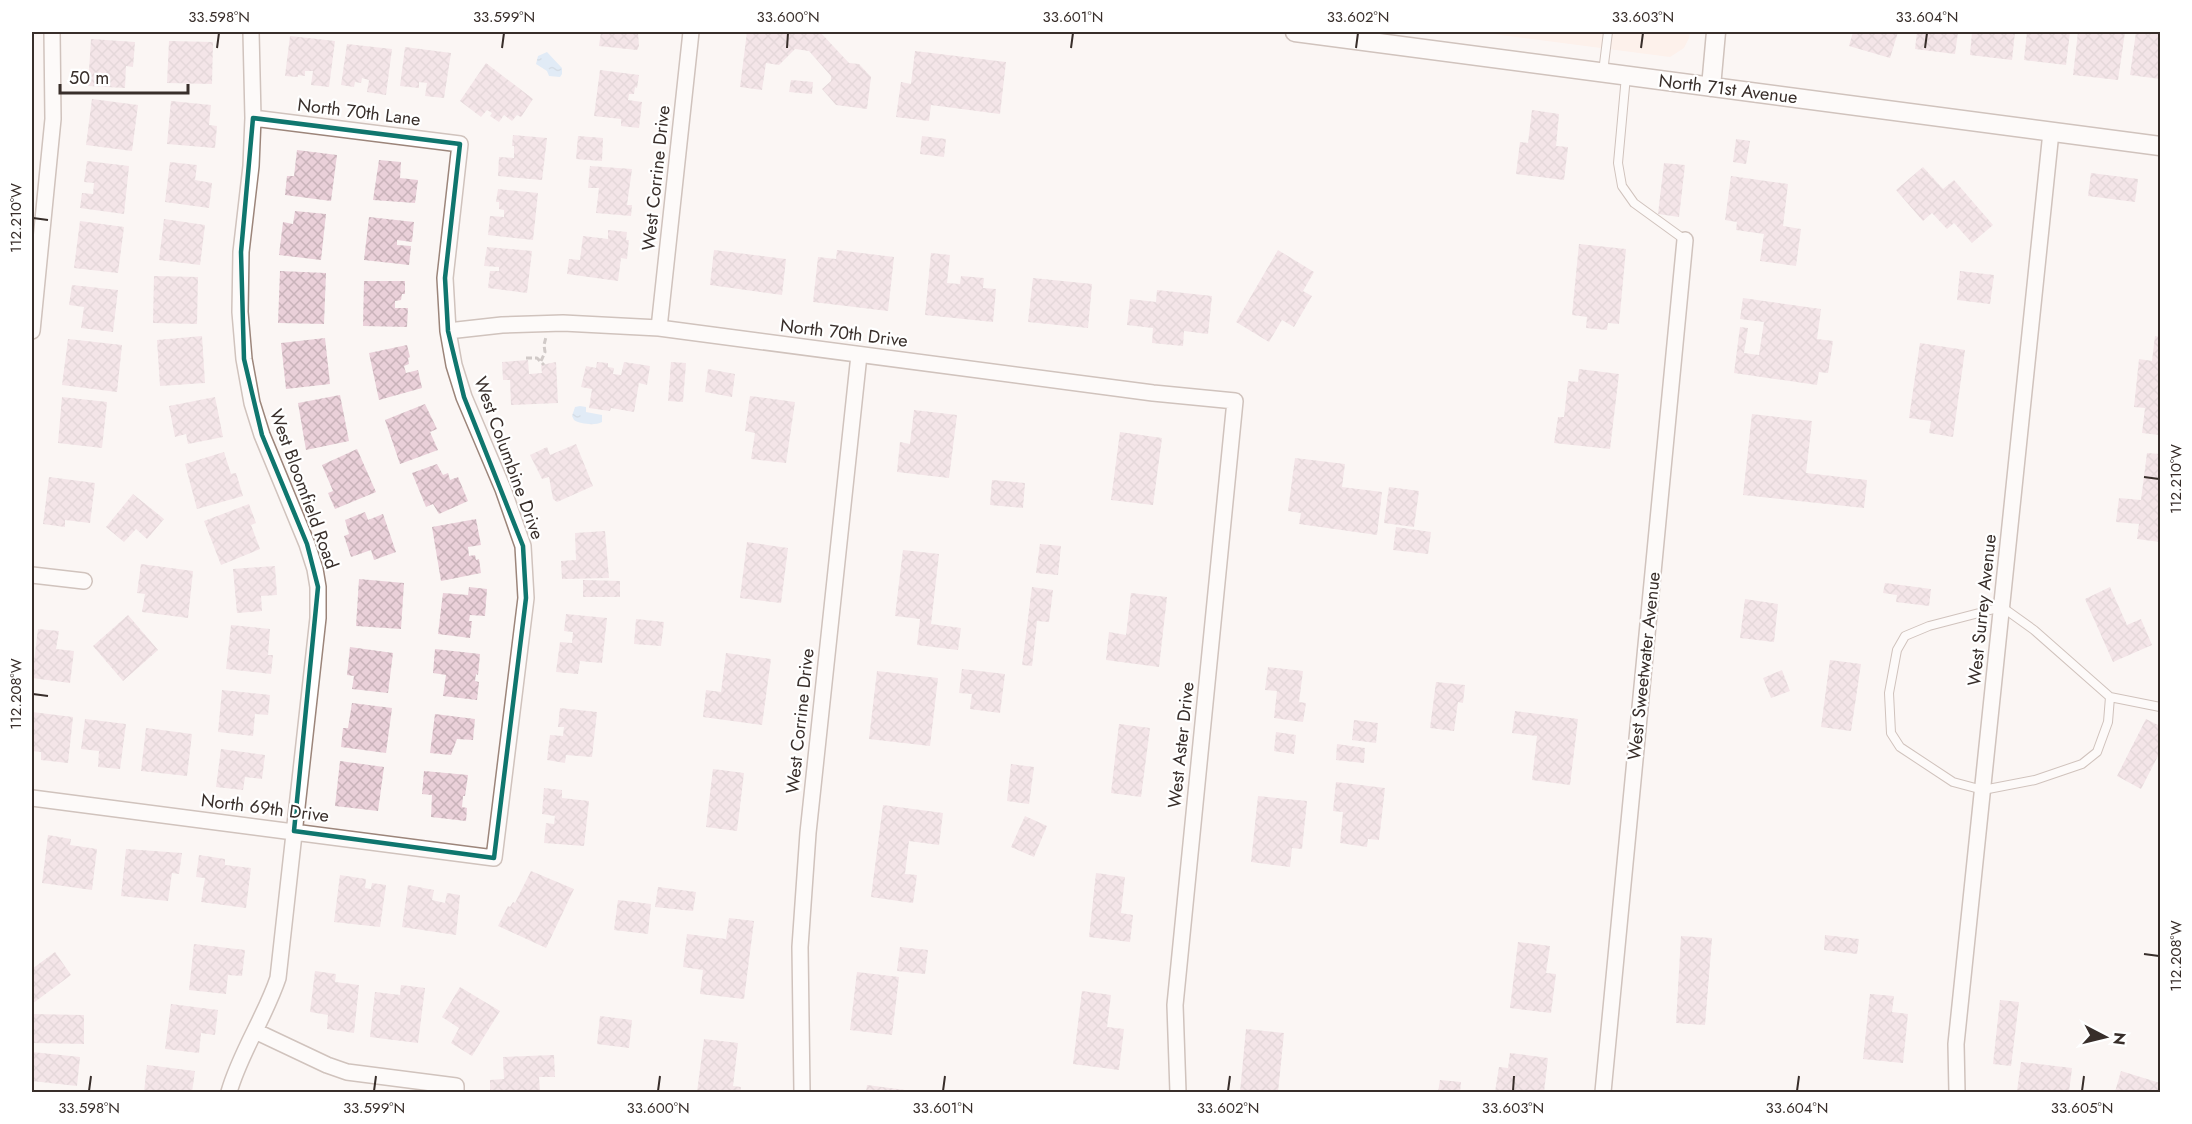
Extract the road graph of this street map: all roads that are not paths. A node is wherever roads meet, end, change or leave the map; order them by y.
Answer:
1 (52, 32) edge
2 (251, 32) edge
3 (691, 32) edge
4 (1295, 32) edge
5 (1608, 32) edge
6 (1716, 32) edge
7 (1603, 72) junction
8 (1626, 76) junction
9 (1711, 87) junction
10 (253, 118) junction
11 (2051, 132) junction
12 (460, 144) joint
13 (2160, 146) edge
14 (1685, 240) joint
15 (659, 328) junction
16 (32, 331) edge
17 (448, 331) junction
18 (859, 355) junction
19 (1235, 401) joint
20 (32, 575) edge
21 (84, 581) dead end
22 (2002, 607) junction
23 (2110, 698) junction
24 (2160, 707) edge
25 (1983, 790) junction
26 (32, 798) edge
27 (294, 831) junction
28 (494, 858) joint
29 (255, 1031) junction
30 (456, 1089) edge
31 (229, 1092) edge
32 (802, 1092) edge
33 (1178, 1092) edge
34 (1603, 1092) edge
35 (1957, 1092) edge

1 - 16 street
2 - 10 street, West Bloomfield Road
3 - 15 street, West Corrine Drive
4 - 7 street, North 71st Avenue
5 - 7 lane
6 - 9 street
7 - 8 street, North 71st Avenue
8 - 9 street, North 71st Avenue
8 - 14 lane
9 - 11 street, North 71st Avenue
10 - 12 street, North 70th Lane
10 - 27 street, West Bloomfield Road
11 - 13 street, North 71st Avenue
11 - 22 street, West Surrey Avenue
12 - 17 street, West Columbine Drive
14 - 34 street, West Sweetwater Avenue
15 - 17 street, North 70th Drive
15 - 18 street, North 70th Drive
17 - 28 street, West Columbine Drive
18 - 19 street, North 70th Drive
18 - 32 street, West Corrine Drive
19 - 33 street, West Aster Drive
20 - 21 street
22 - 23 lane
22 - 25 street, West Surrey Avenue
22 - 25 lane
23 - 24 lane
23 - 25 lane
25 - 35 street, West Surrey Avenue
26 - 27 street, North 69th Drive
27 - 28 street, North 69th Drive
27 - 29 street, West Bloomfield Road
29 - 30 street
29 - 31 street, West Bloomfield Road

